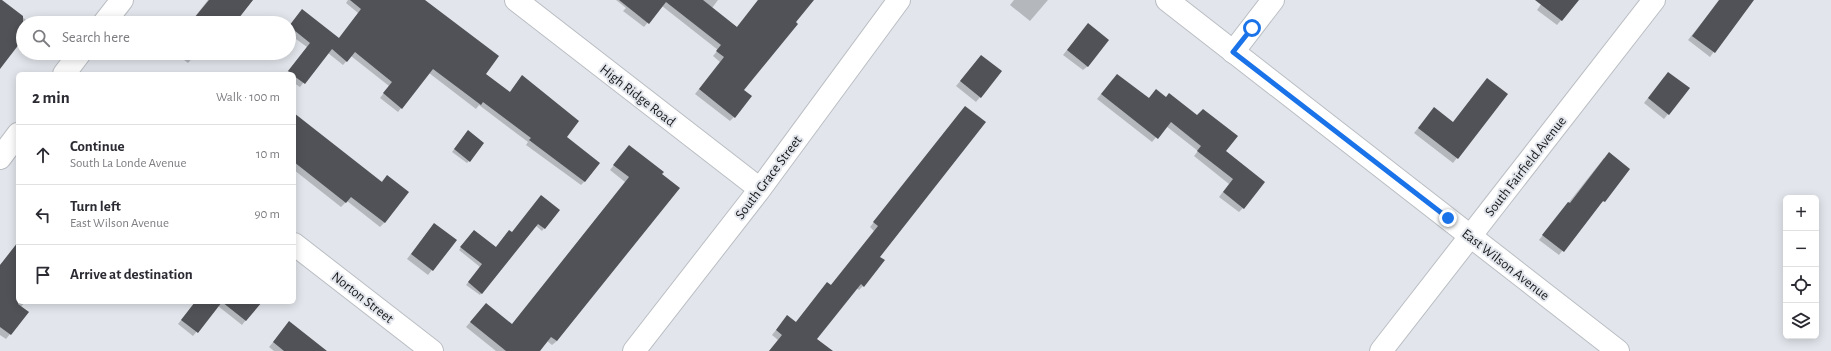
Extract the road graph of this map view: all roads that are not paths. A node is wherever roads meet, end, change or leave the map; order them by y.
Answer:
1 (122, 0) edge
2 (516, 0) edge
3 (899, 0) edge
4 (1167, 0) edge
5 (1273, 0) edge
6 (1654, 0) edge
7 (109, 16) edge
8 (1233, 52) junction
9 (16, 137) edge
10 (0, 158) edge
11 (760, 189) junction
12 (1471, 236) junction
13 (296, 246) edge
14 (432, 351) edge
15 (634, 351) edge
16 (1381, 351) edge
17 (1618, 351) edge

1 - 7 street
2 - 11 street, High Ridge Road
3 - 11 street, South Grace Street
4 - 8 street, East Wilson Avenue
5 - 8 street
6 - 12 street, South Fairfield Avenue
8 - 12 street, East Wilson Avenue
9 - 10 street
11 - 15 street, South Grace Street
12 - 16 street, South Fairfield Avenue
12 - 17 street, East Wilson Avenue
13 - 14 street, Norton Street

